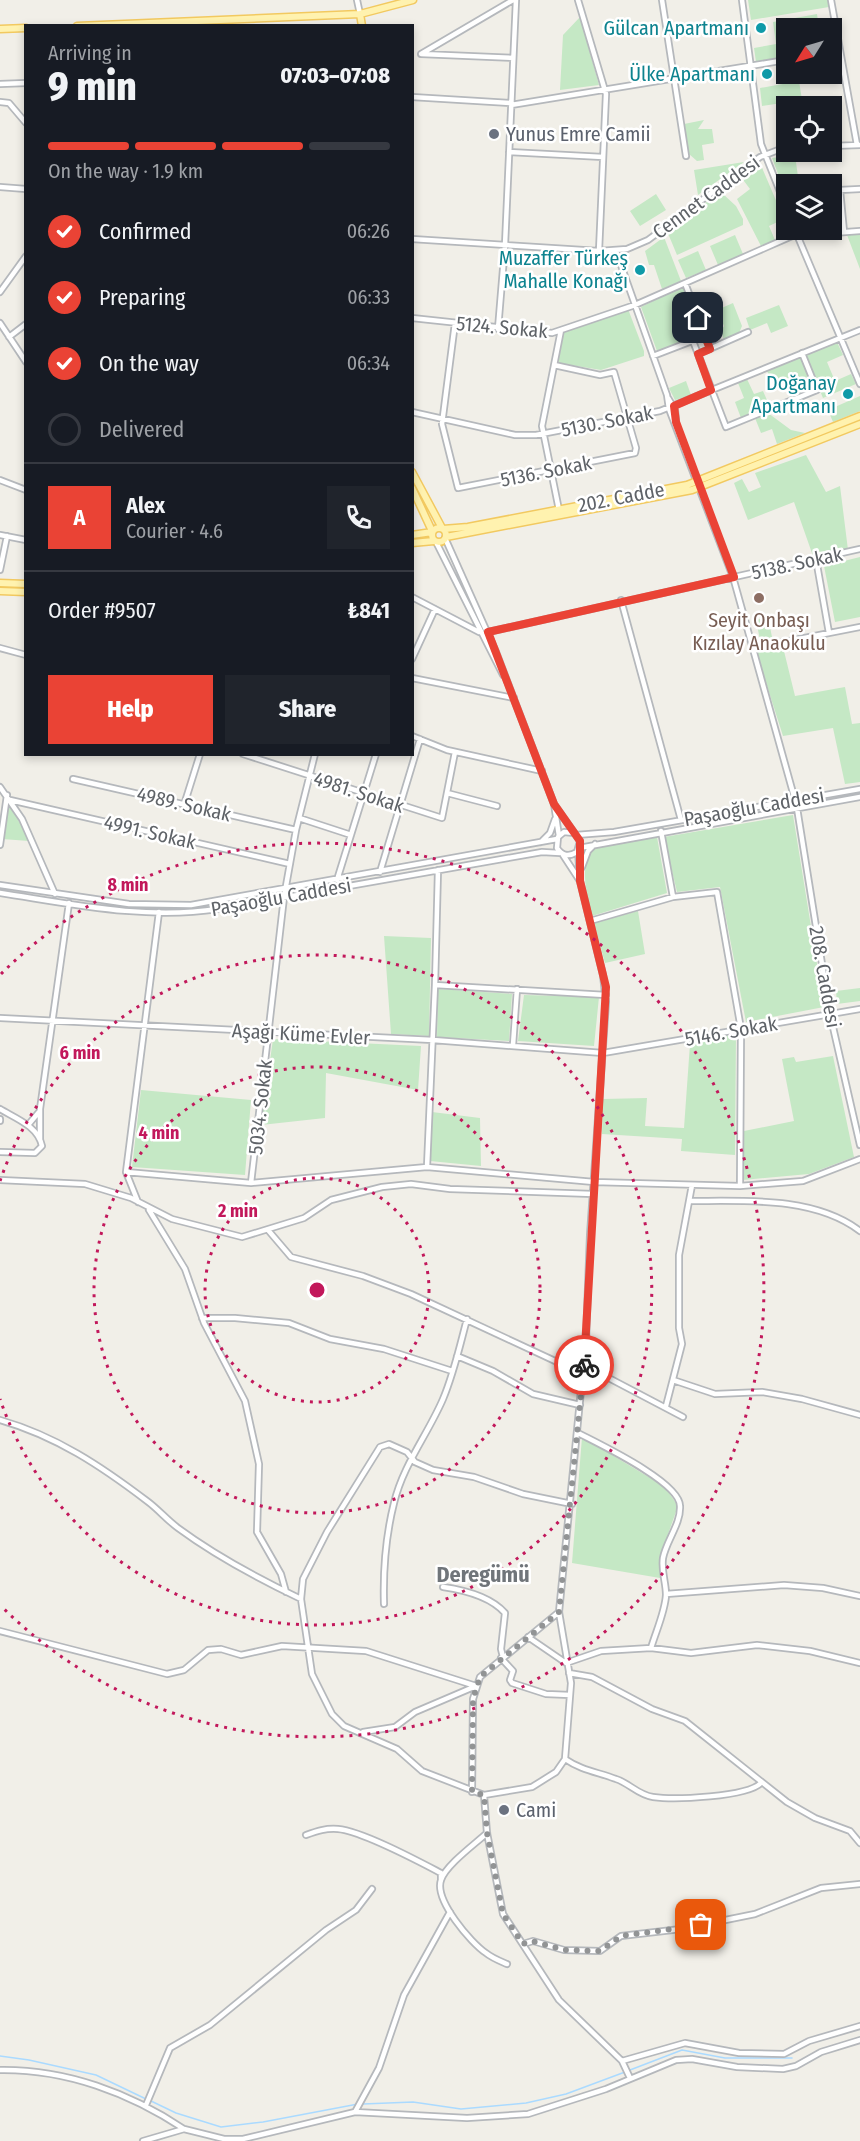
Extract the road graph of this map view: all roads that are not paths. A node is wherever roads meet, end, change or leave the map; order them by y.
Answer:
1 (357, 0) edge
2 (413, 0) edge
3 (514, 0) edge
4 (578, 0) edge
5 (662, 0) edge
6 (742, 0) edge
7 (831, 0) edge
8 (360, 14) junction
9 (834, 18) edge
10 (124, 24) edge
11 (362, 24) edge
12 (0, 28) edge
13 (24, 28) edge
14 (513, 58) junction
15 (776, 62) edge
16 (842, 62) edge
17 (750, 66) junction
18 (674, 78) junction
19 (24, 83) edge
20 (0, 84) edge
21 (606, 90) junction
22 (414, 97) edge
23 (0, 102) edge
24 (511, 104) junction
25 (24, 121) edge
26 (858, 145) edge
27 (842, 146) edge
28 (776, 151) edge
29 (509, 152) junction
30 (764, 155) junction
31 (686, 156) dead end
32 (603, 157) junction
33 (776, 183) edge
34 (0, 188) edge
35 (24, 189) edge
36 (860, 189) edge
37 (844, 231) joint
38 (860, 231) edge
39 (414, 239) edge
40 (778, 240) edge
41 (799, 240) edge
42 (505, 245) junction
43 (599, 251) junction
44 (616, 251) junction
45 (24, 259) edge
46 (684, 283) junction
47 (0, 292) edge
48 (635, 305) junction
49 (414, 318) edge
50 (0, 323) edge
51 (455, 323) junction
52 (24, 326) edge
53 (498, 329) junction
54 (561, 330) junction
55 (860, 330) edge
56 (748, 332) dead end
57 (705, 336) junction
58 (9, 337) junction
59 (840, 337) junction
60 (693, 341) junction
61 (710, 349) junction
62 (802, 352) junction
63 (698, 354) junction
64 (653, 356) junction
65 (24, 359) edge
66 (554, 366) junction
67 (860, 384) edge
68 (711, 390) junction
69 (672, 407) junction
70 (414, 412) edge
71 (860, 416) edge
72 (627, 418) junction
73 (442, 419) junction
74 (860, 424) edge
75 (542, 434) junction
76 (551, 470) junction
77 (414, 476) edge
78 (0, 480) edge
79 (699, 484) junction
80 (24, 489) edge
81 (414, 496) edge
82 (559, 513) junction
83 (443, 528) junction
84 (432, 532) junction
85 (0, 535) edge
86 (7, 536) junction
87 (414, 536) edge
88 (446, 538) junction
89 (24, 540) edge
90 (435, 541) junction
91 (414, 543) edge
92 (860, 549) edge
93 (816, 559) junction
94 (0, 570) edge
95 (734, 577) junction
96 (0, 583) edge
97 (24, 584) edge
98 (0, 591) edge
99 (24, 592) edge
100 (414, 598) edge
101 (621, 600) junction
102 (435, 609) junction
103 (860, 627) edge
104 (488, 632) junction
105 (480, 633) junction
106 (829, 633) junction
107 (0, 648) edge
108 (753, 648) junction
109 (24, 654) edge
110 (414, 655) edge
111 (414, 678) edge
112 (508, 683) junction
113 (514, 698) junction
114 (414, 737) edge
115 (420, 739) junction
116 (455, 752) junction
117 (199, 756) edge
118 (249, 756) edge
119 (315, 756) edge
120 (375, 756) edge
121 (542, 771) junction
122 (310, 776) junction
123 (73, 779) dead end
124 (0, 787) edge
125 (860, 789) edge
126 (364, 793) junction
127 (447, 793) junction
128 (860, 797) edge
129 (8, 798) junction
130 (795, 800) junction
131 (184, 804) junction
132 (554, 804) junction
133 (400, 805) junction
134 (497, 806) dead end
135 (797, 808) junction
136 (556, 817) junction
137 (299, 818) junction
138 (681, 820) junction
139 (1, 826) edge
140 (296, 830) junction
141 (661, 831) junction
142 (575, 834) junction
143 (351, 835) junction
144 (558, 838) junction
145 (596, 843) junction
146 (539, 844) junction
147 (0, 845) edge
148 (579, 849) junction
149 (562, 854) junction
150 (290, 864) junction
151 (438, 870) junction
152 (380, 872) junction
153 (581, 872) junction
154 (337, 880) junction
155 (580, 881) junction
156 (0, 885) edge
157 (286, 889) junction
158 (0, 893) edge
159 (54, 893) junction
160 (284, 897) junction
161 (673, 897) junction
162 (58, 902) junction
163 (69, 903) junction
164 (159, 906) junction
165 (159, 914) junction
166 (590, 921) junction
167 (435, 985) junction
168 (517, 989) junction
169 (606, 995) junction
170 (860, 1009) edge
171 (830, 1014) junction
172 (0, 1018) edge
173 (52, 1021) junction
174 (145, 1026) junction
175 (741, 1029) junction
176 (268, 1033) junction
177 (433, 1040) junction
178 (513, 1046) junction
179 (603, 1053) junction
180 (0, 1109) edge
181 (40, 1109) junction
182 (28, 1125) junction
183 (40, 1138) junction
184 (860, 1146) edge
185 (0, 1152) edge
186 (860, 1159) edge
187 (427, 1167) junction
188 (126, 1172) junction
189 (0, 1180) edge
190 (594, 1182) junction
191 (251, 1183) junction
192 (692, 1185) junction
193 (740, 1186) junction
194 (593, 1194) junction
195 (690, 1201) junction
196 (138, 1202) junction
197 (147, 1208) junction
198 (268, 1230) junction
199 (860, 1231) edge
200 (202, 1318) junction
201 (467, 1319) junction
202 (457, 1356) junction
203 (584, 1365) junction
204 (452, 1371) junction
205 (583, 1374) junction
206 (673, 1380) junction
207 (580, 1405) junction
208 (666, 1406) junction
209 (860, 1415) edge
210 (683, 1417) dead end
211 (0, 1420) edge
212 (578, 1433) junction
213 (411, 1457) junction
214 (572, 1504) junction
215 (443, 1587) dead end
216 (286, 1592) junction
217 (666, 1594) junction
218 (860, 1596) edge
219 (301, 1599) junction
220 (384, 1604) dead end
221 (559, 1612) junction
222 (0, 1631) edge
223 (528, 1637) junction
224 (651, 1648) junction
225 (308, 1649) junction
226 (502, 1658) junction
227 (566, 1663) junction
228 (860, 1663) edge
229 (568, 1673) junction
230 (476, 1686) junction
231 (570, 1695) junction
232 (363, 1732) junction
233 (565, 1759) junction
234 (761, 1783) junction
235 (472, 1792) junction
236 (484, 1795) junction
237 (487, 1833) junction
238 (306, 1834) dead end
239 (860, 1843) edge
240 (441, 1880) junction
241 (860, 1884) edge
242 (372, 1889) dead end
243 (450, 1912) junction
244 (523, 1944) junction
245 (507, 1964) dead end
246 (860, 2026) edge
247 (860, 2040) edge
248 (623, 2063) junction
249 (0, 2070) edge
250 (630, 2076) junction
251 (146, 2105) junction
252 (356, 2110) junction
253 (184, 2129) junction
254 (143, 2141) edge

1 - 8 street
2 - 8 main road
3 - 14 street
3 - 14 street
4 - 21 street
5 - 18 street
6 - 17 street
7 - 9 street
8 - 10 main road
8 - 11 main road
12 - 13 main road
14 - 24 street
15 - 17 street
16 - 26 street
17 - 18 street
17 - 30 street
18 - 21 street
18 - 31 street
19 - 20 street
21 - 24 street
21 - 32 street
22 - 24 street
23 - 25 street
24 - 29 street
26 - 27 street
28 - 30 street, Cennet Caddesi
29 - 32 street
29 - 42 street
30 - 33 street
30 - 44 street, Cennet Caddesi
32 - 43 street
34 - 35 street
36 - 37 street
37 - 38 street, 5124. Sokak
39 - 42 street, Cennet Caddesi
40 - 46 street, 5124. Sokak
41 - 59 street
42 - 43 street, Cennet Caddesi
42 - 53 street
43 - 44 street, Cennet Caddesi
44 - 48 street
45 - 47 street
46 - 48 street, 5124. Sokak
46 - 57 street
48 - 54 street, 5124. Sokak
48 - 64 street
49 - 51 street, 5124. Sokak
50 - 58 street
51 - 53 street, 5124. Sokak
51 - 73 street
52 - 58 street
53 - 54 street, 5124. Sokak
54 - 66 street
55 - 59 street, 5130. Sokak
56 - 61 street
57 - 60 street
57 - 61 street
58 - 65 street
59 - 62 street, 5130. Sokak
59 - 67 street
60 - 63 street
60 - 64 street
61 - 63 street
62 - 68 street, 5130. Sokak
62 - 68 street
63 - 68 street
64 - 69 street
66 - 72 street
66 - 75 street
68 - 69 street, 5130. Sokak
69 - 72 street, 5130. Sokak
69 - 79 street
70 - 73 street, 5130. Sokak
71 - 79 main road, 202. Cadde
72 - 75 street, 5130. Sokak
72 - 76 street, 5136. Sokak
73 - 75 street, 5130. Sokak
73 - 76 street, 5136. Sokak
74 - 79 main road, 202. Cadde
75 - 76 street
76 - 82 street
77 - 83 main road
78 - 80 street
79 - 82 main road, 202. Cadde
79 - 95 street
81 - 84 main road
82 - 83 main road, 202. Cadde
82 - 88 main road, 202. Cadde
83 - 84 main road, 202. Cadde
83 - 88 main road
84 - 87 main road
84 - 90 main road
85 - 86 street
86 - 89 street
86 - 94 street
88 - 90 main road, 202. Cadde
88 - 104 street
90 - 91 main road
90 - 105 street
92 - 93 street, 5138. Sokak
93 - 95 street, 5138. Sokak
93 - 106 street
95 - 101 street, 5138. Sokak
95 - 108 street
96 - 97 main road
98 - 99 main road
100 - 102 street
101 - 104 street, 5138. Sokak
101 - 138 street
102 - 105 street
102 - 110 street
103 - 106 street
104 - 112 street
105 - 112 street
106 - 108 street
107 - 109 street
108 - 130 street
111 - 113 street
112 - 113 street
113 - 121 street
114 - 115 street
115 - 116 street
115 - 133 street
116 - 121 street
116 - 127 street
117 - 131 street
118 - 122 street, 4981. Sokak
119 - 122 street, 5034. Sokak
120 - 126 street
121 - 132 street
122 - 126 street, 4981. Sokak
122 - 137 street, 5034. Sokak
123 - 131 street, 4989. Sokak
124 - 129 street
125 - 130 street, Paşaoğlu Caddesi
126 - 133 street, 4981. Sokak
126 - 143 street
127 - 133 street, 4981. Sokak
127 - 134 street
128 - 135 street, Paşaoğlu Caddesi
129 - 139 street
129 - 150 street, 4991. Sokak
129 - 159 street
130 - 138 street, Paşaoğlu Caddesi
131 - 140 street, 4989. Sokak
132 - 136 street
132 - 142 street
133 - 152 street
135 - 141 street, Paşaoğlu Caddesi
135 - 171 street, 208. Caddesi
136 - 144 street
136 - 146 street
137 - 140 street, 5034. Sokak
137 - 143 street
138 - 142 street, Paşaoğlu Caddesi
139 - 147 street
140 - 150 street, 5034. Sokak
141 - 145 street, Paşaoğlu Caddesi
141 - 161 street
142 - 144 street
142 - 148 street
143 - 154 street
144 - 146 street, Paşaoğlu Caddesi
144 - 149 street
145 - 148 street, Paşaoğlu Caddesi
145 - 153 street
146 - 152 street, Paşaoğlu Caddesi
148 - 149 street
148 - 153 street
149 - 151 street, Paşaoğlu Caddesi
149 - 155 street
150 - 157 street, 5034. Sokak
151 - 160 street, Paşaoğlu Caddesi
151 - 167 street
152 - 154 street, Paşaoğlu Caddesi
153 - 155 street
154 - 157 street, Paşaoğlu Caddesi
155 - 166 street
156 - 159 street, Paşaoğlu Caddesi
157 - 160 street, 5034. Sokak
157 - 164 street, Paşaoğlu Caddesi
158 - 162 street, Paşaoğlu Caddesi
159 - 162 street
159 - 164 street, Paşaoğlu Caddesi
160 - 165 street, Paşaoğlu Caddesi
160 - 176 street, 5034. Sokak
161 - 166 street
161 - 175 street
162 - 163 street, Paşaoğlu Caddesi
163 - 165 street, Paşaoğlu Caddesi
163 - 173 street
164 - 165 street
165 - 174 street
166 - 169 street
167 - 168 street
167 - 177 street
168 - 169 street
168 - 178 street
169 - 179 street
170 - 171 street, 5146. Sokak
171 - 175 street, 5146. Sokak
171 - 184 street, 208. Caddesi
172 - 173 street, Aşağı Küme Evler
173 - 174 street, Aşağı Küme Evler
173 - 181 street
174 - 176 street, Aşağı Küme Evler
174 - 188 street
175 - 179 street, 5146. Sokak
175 - 193 street
176 - 177 street, Aşağı Küme Evler
176 - 191 street, 5034. Sokak
177 - 178 street, Aşağı Küme Evler
177 - 187 street
178 - 179 street, Aşağı Küme Evler
179 - 190 street
180 - 182 street
181 - 182 street
181 - 183 street
182 - 183 street
183 - 185 street
186 - 193 street
187 - 190 street
187 - 191 street
188 - 191 street
188 - 196 street
189 - 196 street
190 - 192 street
190 - 194 street
192 - 193 street
192 - 195 street
194 - 198 street
194 - 203 street
195 - 199 street
195 - 206 street
196 - 197 street
197 - 198 street
197 - 200 street
198 - 201 street
200 - 204 street
200 - 216 street
201 - 202 street
201 - 205 street
202 - 204 street
202 - 207 street
203 - 205 street
203 - 208 street
204 - 213 street
205 - 207 street
206 - 208 street
206 - 209 street
207 - 212 street
208 - 210 street
211 - 216 street
212 - 214 street
212 - 217 street
213 - 214 street
213 - 219 street
213 - 220 street
214 - 221 street
215 - 226 street
216 - 219 street
217 - 218 street
217 - 224 street
219 - 225 street
221 - 223 street
221 - 227 street
222 - 225 street
223 - 226 street
223 - 227 street
224 - 227 street
224 - 228 street
225 - 230 street
225 - 232 street
226 - 230 street
226 - 231 street
227 - 229 street
229 - 231 street
229 - 234 street
230 - 232 street
230 - 235 street
231 - 233 street
232 - 235 street
233 - 234 street
233 - 236 street
234 - 239 street
235 - 236 street
236 - 237 street
237 - 240 street
237 - 244 street
238 - 240 street
240 - 243 street
241 - 244 street
242 - 251 street
243 - 245 street
243 - 252 street
244 - 248 street
246 - 248 street
247 - 250 street
248 - 250 street
249 - 251 street
250 - 252 street
251 - 253 street
252 - 253 street
253 - 254 street

